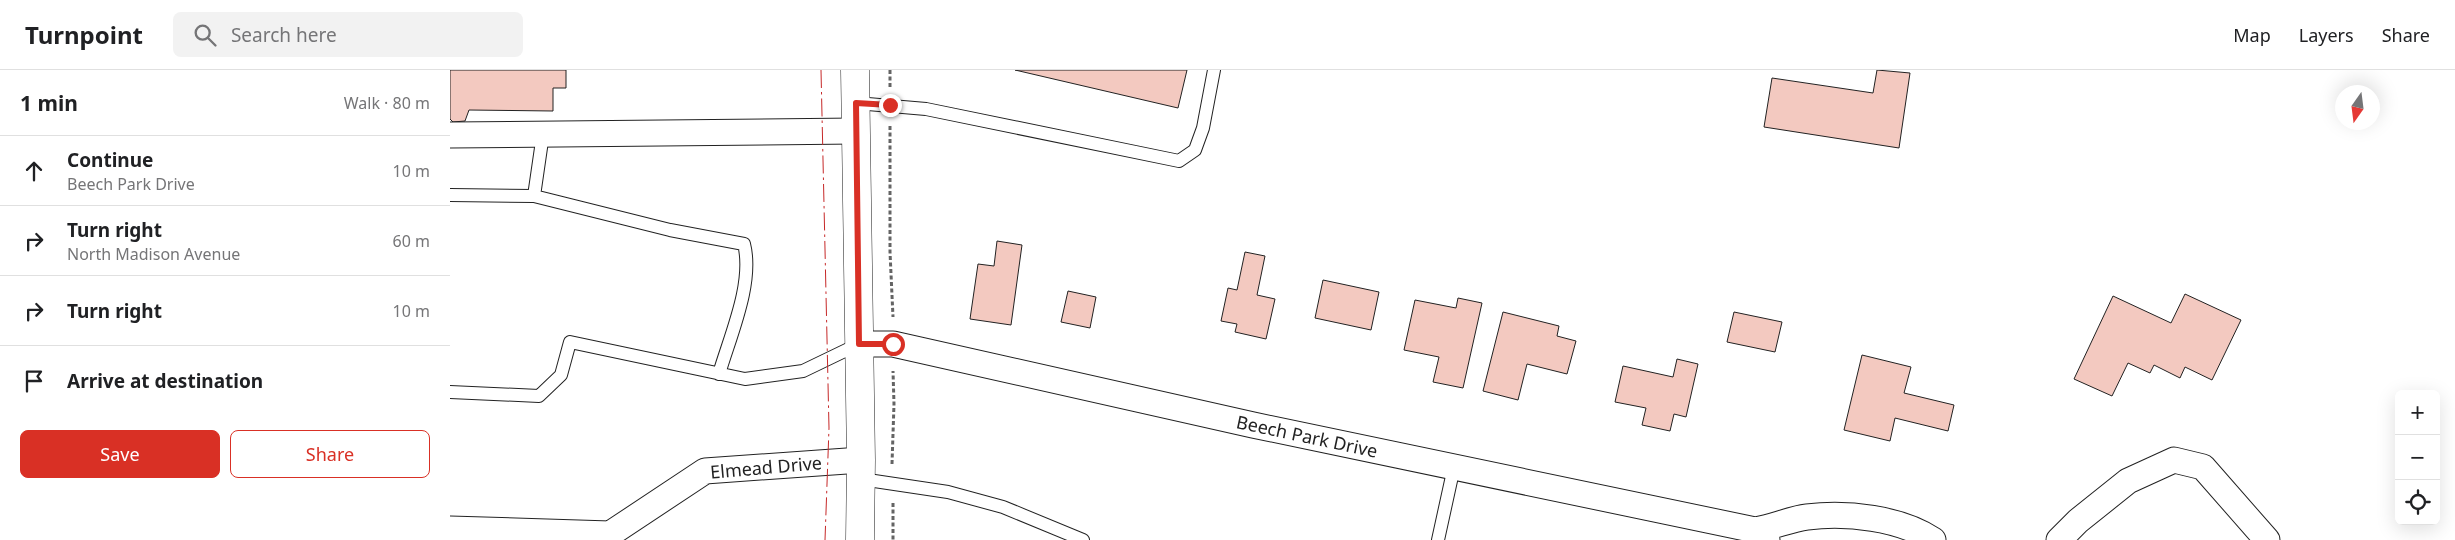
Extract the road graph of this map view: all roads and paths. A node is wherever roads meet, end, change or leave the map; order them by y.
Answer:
1 (855, 70) edge
2 (1214, 70) edge
3 (856, 103) junction
4 (856, 131) junction
5 (543, 134) junction
6 (450, 135) edge
7 (890, 184) dead end
8 (450, 195) edge
9 (534, 196) junction
10 (892, 325) dead end
11 (859, 344) junction
12 (893, 366) dead end
13 (719, 374) junction
14 (450, 392) edge
15 (1454, 467) junction
16 (861, 469) junction
17 (892, 483) junction
18 (450, 529) edge
19 (1761, 535) edge
20 (860, 540) edge
21 (893, 540) edge
22 (1083, 540) edge
23 (1438, 540) edge
24 (1933, 540) edge
25 (2059, 540) edge
26 (2267, 540) edge

1 - 3 main road
2 - 3 lane
3 - 4 main road
4 - 5 street
4 - 11 main road
5 - 6 street
5 - 9 lane
7 - 10 path
8 - 9 lane
9 - 13 lane
11 - 13 lane
11 - 15 street, Beech Park Drive
11 - 16 main road
12 - 17 path
13 - 14 lane
15 - 19 street, Beech Park Drive
15 - 23 lane
16 - 17 lane
16 - 18 street, Elmead Drive
16 - 20 main road
17 - 21 path
17 - 22 lane
19 - 24 street, Beech Park Drive
25 - 26 street

